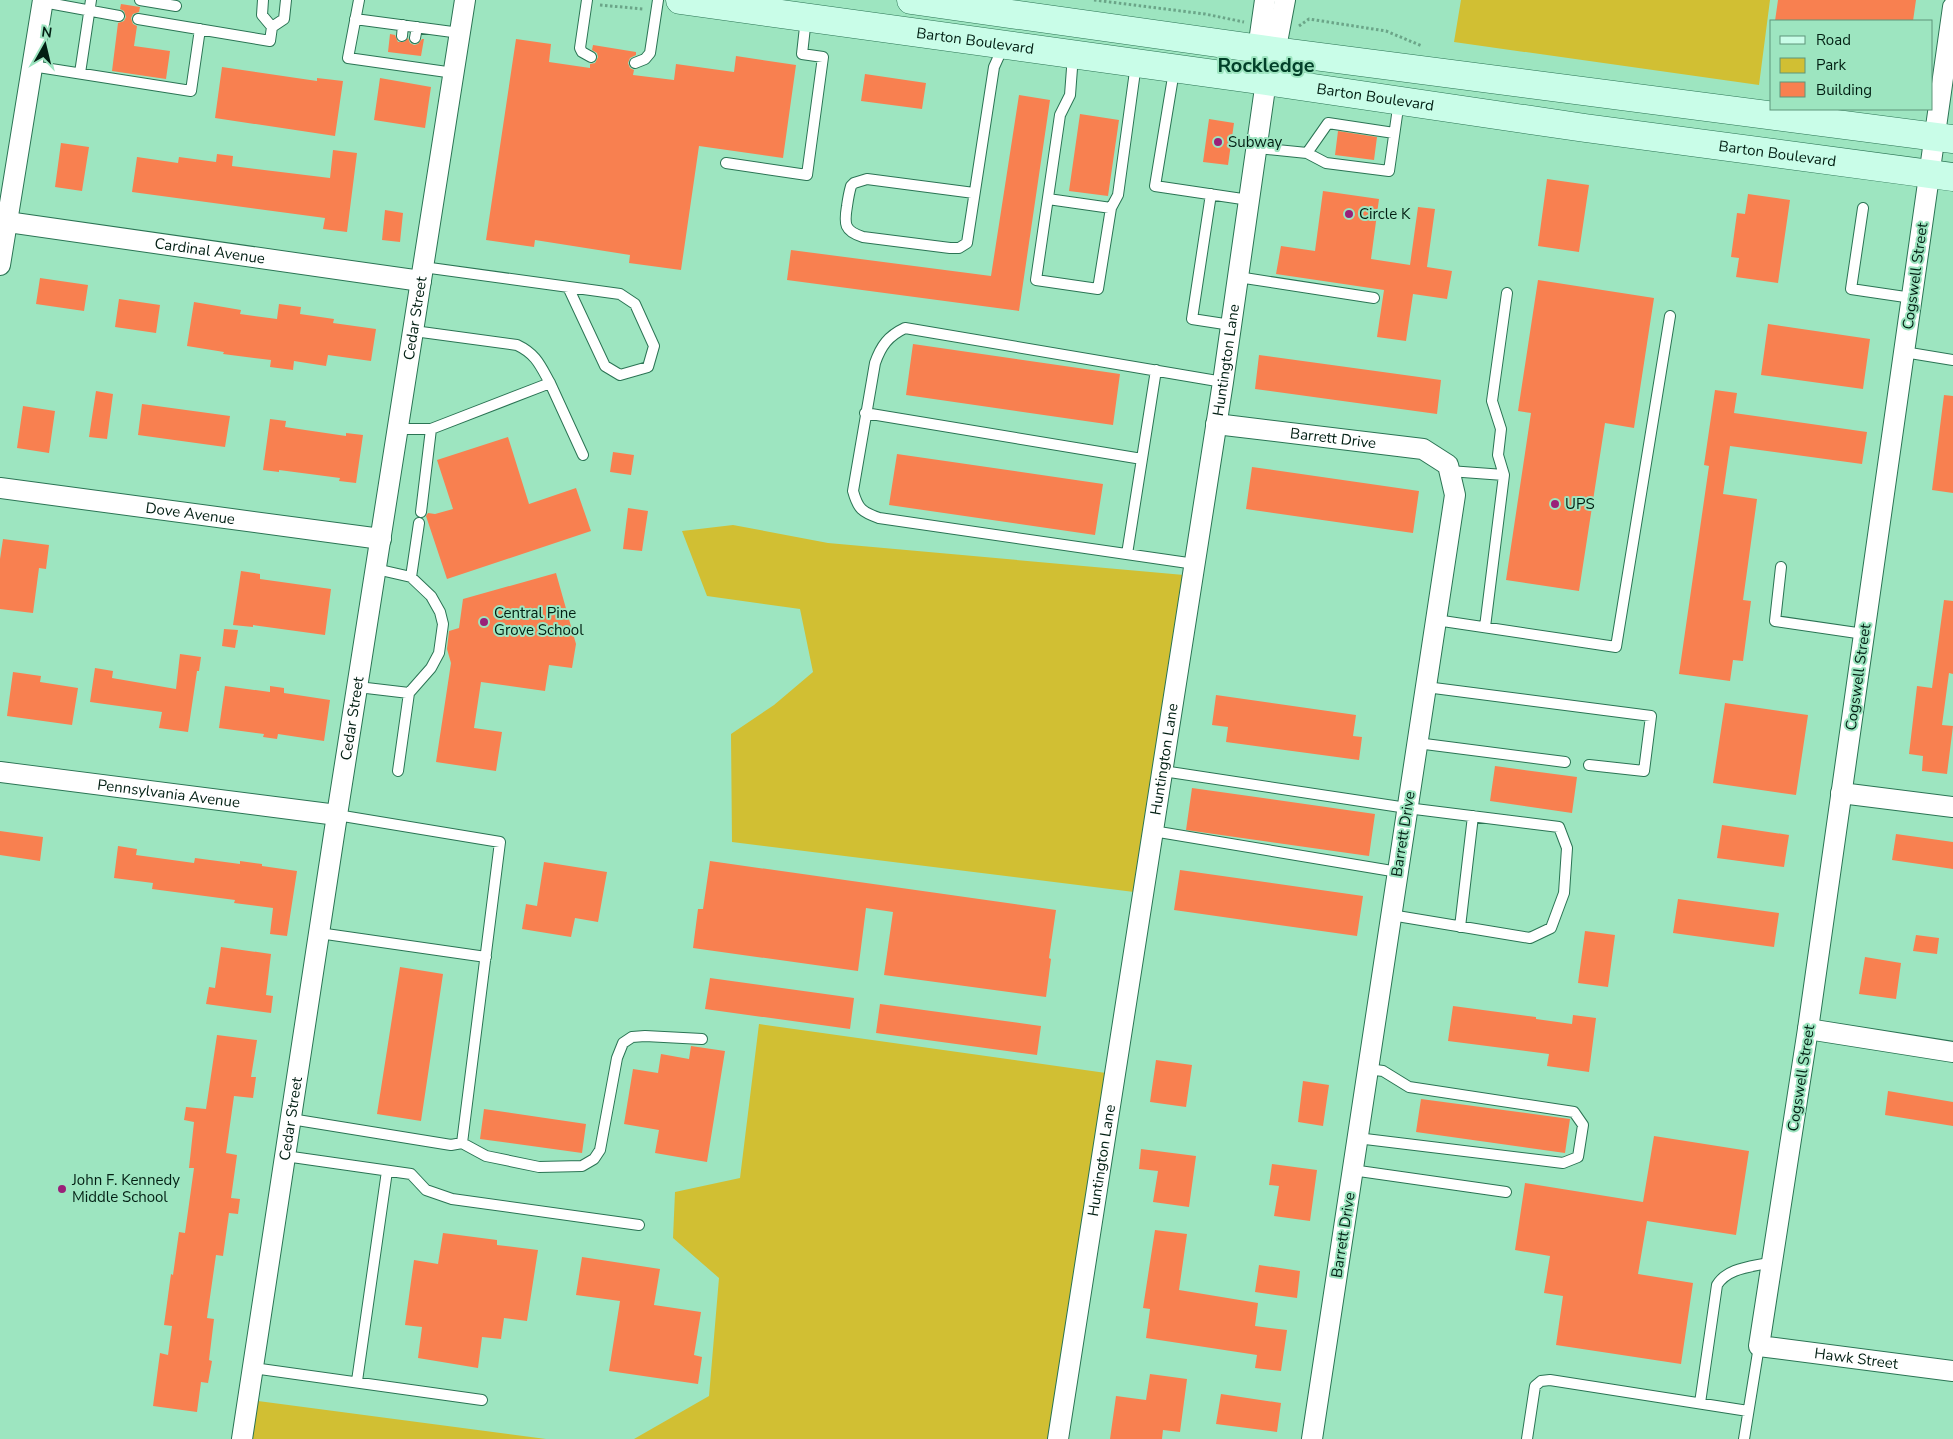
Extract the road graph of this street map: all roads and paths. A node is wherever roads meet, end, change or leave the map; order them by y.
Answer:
1 (140, 0) edge
2 (263, 0) edge
3 (286, 0) edge
4 (359, 0) edge
5 (465, 0) edge
6 (658, 0) edge
7 (680, 0) edge
8 (911, 0) edge
9 (1094, 0) edge
10 (1265, 0) edge
11 (1285, 0) edge
12 (43, 1) edge
13 (586, 2) edge
14 (177, 3) edge
15 (90, 5) edge
16 (1953, 8) edge
17 (640, 9) dead end
18 (1009, 13) junction
19 (119, 16) dead end
20 (806, 17) junction
21 (138, 18) dead end
22 (355, 19) junction
23 (173, 25) junction
24 (272, 27) junction
25 (200, 29) junction
26 (460, 33) junction
27 (1269, 38) junction
28 (1005, 44) junction
29 (1431, 48) dead end
30 (400, 53) dead end
31 (1073, 54) junction
32 (413, 55) dead end
33 (591, 57) dead end
34 (1137, 62) junction
35 (635, 63) dead end
36 (398, 65) junction
37 (32, 66) junction
38 (412, 67) junction
39 (1175, 68) junction
40 (80, 73) junction
41 (454, 73) junction
42 (1266, 81) junction
43 (1590, 92) junction
44 (1399, 100) junction
45 (1585, 128) junction
46 (1394, 133) junction
47 (1944, 138) edge
48 (1256, 148) junction
49 (1306, 153) junction
50 (726, 163) dead end
51 (1941, 176) edge
52 (974, 193) junction
53 (1211, 194) junction
54 (1048, 199) junction
55 (1249, 200) junction
56 (1112, 208) junction
57 (1863, 208) dead end
58 (4, 221) edge
59 (0, 266) edge
60 (422, 274) junction
61 (1238, 277) junction
62 (568, 287) junction
63 (1507, 293) dead end
64 (1374, 298) dead end
65 (1912, 298) junction
66 (1670, 316) dead end
67 (1231, 325) junction
68 (414, 331) junction
69 (1904, 352) junction
70 (1953, 360) edge
71 (1156, 370) junction
72 (1223, 382) junction
73 (550, 383) junction
74 (866, 413) junction
75 (1216, 424) junction
76 (398, 429) junction
77 (431, 429) junction
78 (583, 455) dead end
79 (1142, 459) junction
80 (1449, 472) junction
81 (1504, 475) junction
82 (0, 488) edge
83 (381, 539) junction
84 (1127, 554) junction
85 (1194, 564) junction
86 (1781, 567) dead end
87 (376, 569) junction
88 (410, 577) junction
89 (1436, 620) junction
90 (1485, 627) junction
91 (1864, 634) junction
92 (358, 687) junction
93 (1426, 687) junction
94 (409, 693) junction
95 (1417, 743) junction
96 (1565, 762) dead end
97 (1589, 766) dead end
98 (398, 771) dead end
99 (1163, 771) junction
100 (0, 772) edge
101 (1841, 792) junction
102 (1953, 807) edge
103 (1407, 808) junction
104 (337, 815) junction
105 (1473, 816) junction
106 (1153, 831) junction
107 (1398, 872) junction
108 (1391, 915) junction
109 (1460, 927) junction
110 (319, 934) junction
111 (486, 957) junction
112 (1808, 1029) junction
113 (702, 1039) dead end
114 (1953, 1052) edge
115 (1368, 1069) junction
116 (291, 1119) junction
117 (1357, 1138) junction
118 (462, 1143) junction
119 (285, 1156) junction
120 (1352, 1170) junction
121 (387, 1171) junction
122 (1506, 1192) dead end
123 (639, 1225) dead end
124 (1772, 1262) junction
125 (1759, 1346) junction
126 (253, 1368) junction
127 (1953, 1371) edge
128 (357, 1381) junction
129 (482, 1400) dead end
130 (1700, 1403) junction
131 (1748, 1411) junction
132 (242, 1439) edge
133 (1058, 1439) edge
134 (1312, 1439) edge
135 (1527, 1439) edge
136 (1744, 1439) edge

1 - 14 lane
2 - 24 lane
3 - 24 lane
4 - 22 lane
5 - 26 street, Cedar Street
6 - 35 lane
7 - 20 main road, Barton Boulevard
8 - 18 main road, Barton Boulevard
9 - 27 path
10 - 27 street
11 - 27 street
12 - 15 lane
12 - 37 street
13 - 17 path
13 - 33 lane
14 - 23 lane
15 - 19 lane
15 - 40 lane
16 - 47 street, Cogswell Street
18 - 27 main road, Barton Boulevard
18 - 28 main road
20 - 28 main road, Barton Boulevard
20 - 50 lane
21 - 23 lane
22 - 26 lane
22 - 36 lane
23 - 25 lane
24 - 25 lane
25 - 40 lane
26 - 41 street, Cedar Street
27 - 29 path
27 - 42 street, Huntington Lane
27 - 43 main road, Barton Boulevard
28 - 31 main road, Barton Boulevard
28 - 52 lane
30 - 36 lane
31 - 34 main road, Barton Boulevard
31 - 54 lane
32 - 38 lane
34 - 39 main road, Barton Boulevard
34 - 56 lane
36 - 38 lane
37 - 40 lane
37 - 58 street
38 - 41 lane
39 - 42 main road, Barton Boulevard
39 - 53 lane
41 - 60 street, Cedar Street
42 - 44 main road, Barton Boulevard
42 - 48 street, Huntington Lane
43 - 45 main road
43 - 47 main road, Barton Boulevard
44 - 45 main road, Barton Boulevard
44 - 46 lane
45 - 51 main road, Barton Boulevard
46 - 49 lane
46 - 49 lane
47 - 51 street, Cogswell Street
48 - 49 lane
48 - 55 street, Huntington Lane
51 - 65 street, Cogswell Street
52 - 52 lane
53 - 55 lane
53 - 67 lane
54 - 56 lane
54 - 56 lane
55 - 61 street, Huntington Lane
57 - 65 lane
58 - 59 street
58 - 60 street, Cardinal Avenue
60 - 62 lane
60 - 68 street, Cedar Street
61 - 64 lane
61 - 67 street, Huntington Lane
62 - 62 lane
63 - 81 lane
65 - 69 street, Cogswell Street
66 - 90 lane
67 - 72 street, Huntington Lane
68 - 73 lane
68 - 76 street, Cedar Street
69 - 70 lane
69 - 91 street, Cogswell Street
71 - 72 lane
71 - 74 lane
71 - 79 lane
72 - 75 street, Huntington Lane
73 - 77 lane
73 - 78 lane
74 - 79 lane
74 - 84 lane
75 - 80 street, Barrett Drive
75 - 85 street, Huntington Lane
76 - 77 lane
76 - 83 street, Cedar Street
77 - 88 lane
79 - 84 lane
80 - 81 lane
80 - 89 street, Barrett Drive
81 - 90 lane
82 - 83 street, Dove Avenue
83 - 87 street, Cedar Street
84 - 85 lane
85 - 99 street, Huntington Lane
86 - 91 lane
87 - 88 lane
87 - 92 street, Cedar Street
88 - 94 lane
89 - 90 lane
89 - 93 street, Barrett Drive
91 - 101 street, Cogswell Street
92 - 94 lane
92 - 104 street, Cedar Street
93 - 95 street, Barrett Drive
93 - 97 lane
94 - 98 lane
95 - 96 lane
95 - 103 street, Barrett Drive
99 - 103 lane
99 - 106 street, Huntington Lane
100 - 104 street, Pennsylvania Avenue
101 - 102 street
101 - 112 street, Cogswell Street
103 - 105 lane
103 - 107 street, Barrett Drive
104 - 110 street, Cedar Street
104 - 111 lane
105 - 109 lane
105 - 109 lane
106 - 107 lane
106 - 133 street, Huntington Lane
107 - 108 street, Barrett Drive
108 - 109 lane
108 - 115 street, Barrett Drive
110 - 111 lane
110 - 116 street, Cedar Street
111 - 118 lane
112 - 114 street
112 - 124 street, Cogswell Street
113 - 118 lane
115 - 117 street, Barrett Drive
115 - 117 lane
116 - 118 lane
116 - 119 street, Cedar Street
117 - 120 street, Barrett Drive
119 - 121 lane
119 - 126 street, Cedar Street
120 - 122 lane
120 - 134 street, Barrett Drive
121 - 123 lane
121 - 128 lane
124 - 125 street, Cogswell Street
124 - 130 lane
125 - 127 street, Hawk Street
125 - 131 lane
126 - 128 lane
126 - 132 street, Cedar Street
128 - 129 lane
130 - 131 lane
130 - 135 lane
131 - 136 lane

